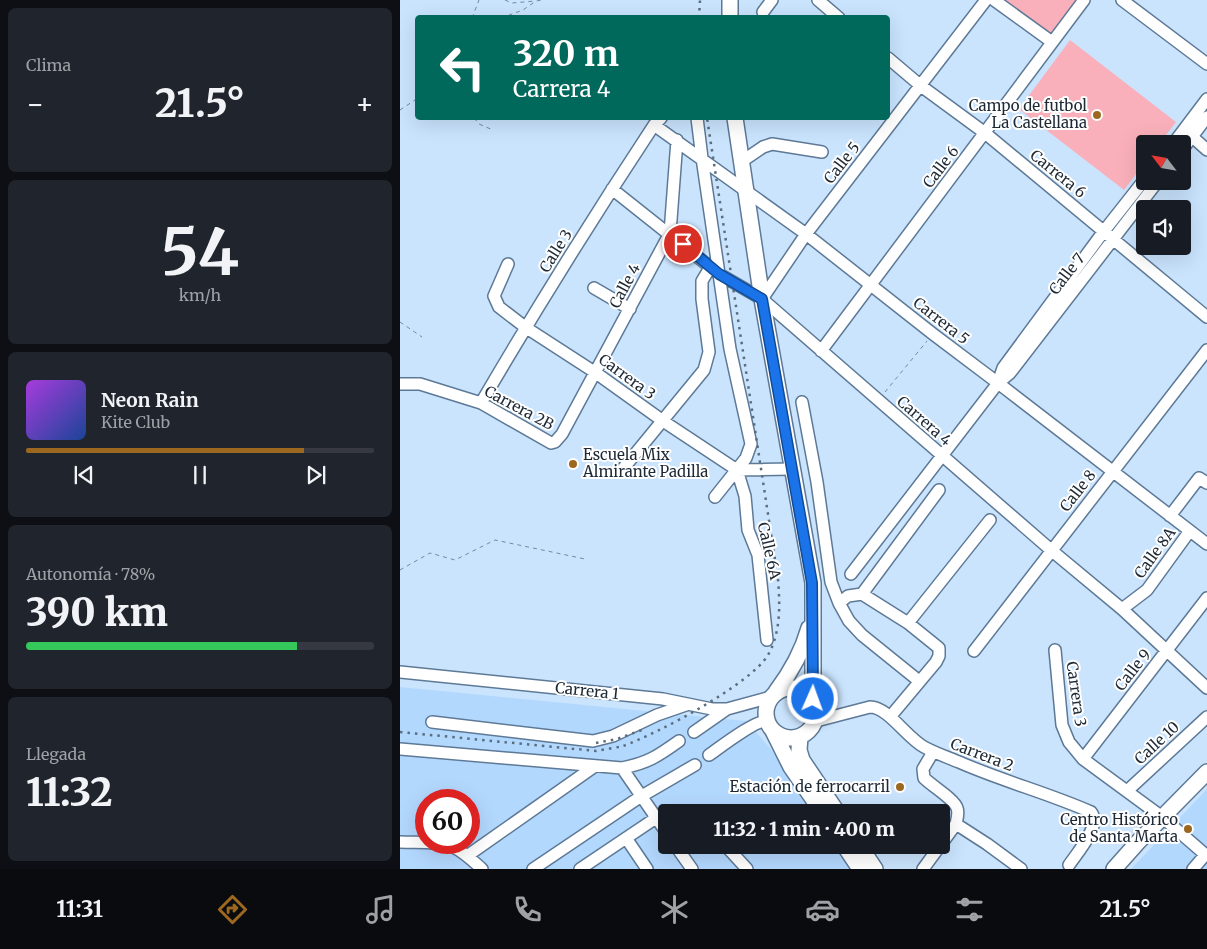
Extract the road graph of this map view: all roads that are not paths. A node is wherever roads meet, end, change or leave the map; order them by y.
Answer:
1 (730, 0) edge
2 (772, 0) edge
3 (818, 0) edge
4 (986, 0) edge
5 (994, 0) edge
6 (1084, 0) edge
7 (1122, 0) edge
8 (763, 12) dead end
9 (730, 15) edge
10 (836, 15) edge
11 (1052, 42) junction
12 (890, 60) edge
13 (1207, 64) edge
14 (921, 86) junction
15 (1207, 99) edge
16 (1207, 117) edge
17 (697, 120) edge
18 (734, 120) edge
19 (657, 121) edge
20 (985, 133) junction
21 (1188, 133) junction
22 (1185, 135) edge
23 (677, 140) junction
24 (1207, 150) edge
25 (822, 152) dead end
26 (702, 158) junction
27 (741, 162) junction
28 (612, 189) junction
29 (1136, 190) edge
30 (1151, 190) edge
31 (745, 191) junction
32 (1104, 231) junction
33 (670, 233) junction
34 (806, 234) junction
35 (1113, 239) junction
36 (508, 264) dead end
37 (715, 270) junction
38 (871, 285) junction
39 (594, 288) dead end
40 (762, 299) junction
41 (630, 309) junction
42 (1207, 317) edge
43 (525, 327) junction
44 (1207, 350) edge
45 (821, 351) junction
46 (596, 373) junction
47 (998, 383) junction
48 (400, 384) edge
49 (802, 402) dead end
50 (480, 403) junction
51 (663, 421) junction
52 (562, 434) joint
53 (942, 455) junction
54 (793, 468) junction
55 (622, 470) dead end
56 (737, 470) junction
57 (1112, 472) junction
58 (1203, 480) edge
59 (939, 490) dead end
60 (715, 497) dead end
61 (1170, 516) junction
62 (990, 520) dead end
63 (1189, 532) junction
64 (1207, 544) edge
65 (1051, 550) junction
66 (851, 574) dead end
67 (862, 594) junction
68 (1207, 598) edge
69 (839, 603) junction
70 (1122, 609) junction
71 (812, 617) junction
72 (908, 624) junction
73 (767, 640) dead end
74 (1056, 650) dead end
75 (1167, 650) junction
76 (974, 651) dead end
77 (400, 672) edge
78 (920, 680) junction
79 (1207, 688) edge
80 (774, 695) junction
81 (813, 699) junction
82 (688, 704) junction
83 (727, 709) junction
84 (890, 717) junction
85 (1207, 717) edge
86 (816, 721) junction
87 (432, 722) dead end
88 (770, 725) junction
89 (694, 732) dead end
90 (800, 737) junction
91 (679, 741) dead end
92 (400, 748) edge
93 (933, 752) junction
94 (709, 755) dead end
95 (1083, 759) junction
96 (695, 765) dead end
97 (595, 766) junction
98 (622, 768) junction
99 (1207, 772) edge
100 (1207, 784) edge
101 (1127, 791) junction
102 (640, 797) junction
103 (816, 804) edge
104 (832, 804) edge
105 (656, 818) junction
106 (1166, 820) junction
107 (658, 821) edge
108 (956, 824) junction
109 (626, 838) junction
110 (400, 842) edge
111 (681, 854) edge
112 (733, 854) edge
113 (850, 854) edge
114 (865, 854) edge
115 (467, 856) junction
116 (1206, 856) edge
117 (932, 864) edge
118 (1069, 865) dead end
119 (482, 869) edge
120 (533, 869) edge
121 (580, 869) edge
122 (647, 869) edge
123 (692, 869) edge
124 (747, 869) edge
125 (860, 869) edge
126 (875, 869) edge
127 (923, 869) edge
128 (1021, 869) edge
129 (1114, 869) edge
130 (1127, 869) edge
131 (1193, 869) edge

1 - 9 main road
2 - 8 street
3 - 10 street
4 - 14 street, Calle 5
5 - 11 street
6 - 11 street, Calle 6
7 - 13 street
11 - 20 street, Calle 6
12 - 14 street, Carrera 6
14 - 20 street, Carrera 6
14 - 34 street, Calle 5
15 - 21 street
16 - 21 street
17 - 26 street
18 - 27 main road
19 - 23 street, Carrera 5
19 - 28 street, Calle 3
20 - 32 street, Carrera 6
20 - 38 street, Calle 6
21 - 22 street
21 - 24 street
23 - 26 street, Carrera 5
23 - 33 street, Calle 4
25 - 27 street
26 - 31 street, Carrera 5
26 - 37 street
27 - 31 main road
28 - 33 street, Carrera 4
28 - 43 street, Calle 3
29 - 32 street, Calle 7
30 - 35 street, Calle 7
31 - 34 street, Carrera 5
31 - 40 main road
32 - 35 street, Carrera 6
32 - 47 street, Calle 7
33 - 37 street, Carrera 4
33 - 41 street, Calle 4
34 - 38 street, Carrera 5
34 - 40 street, Calle 5
35 - 42 street, Carrera 6
35 - 47 street, Calle 7
36 - 43 street, Carrera 3
37 - 40 street, Carrera 4
37 - 51 street
37 - 56 street
38 - 45 street, Calle 6
38 - 47 street, Carrera 5
39 - 41 street
40 - 45 street, Carrera 4
40 - 54 main road
41 - 46 street, Calle 4
43 - 46 street, Carrera 3
43 - 50 street, Calle 3
44 - 57 street, Calle 8
45 - 53 street, Carrera 4
46 - 51 street, Carrera 3
46 - 52 street, Calle 4
47 - 53 street, Calle 7
47 - 57 street, Carrera 5
48 - 50 street, Carrera 2B
49 - 69 street
50 - 52 street, Carrera 2B
51 - 55 street
51 - 56 street, Carrera 3
53 - 65 street, Carrera 4
53 - 66 street, Calle 7
54 - 56 street
54 - 71 main road
56 - 60 street
56 - 73 street, Calle 6A
57 - 61 street, Carrera 5
57 - 65 street, Calle 8
58 - 61 street, Calle 8A
59 - 67 street
61 - 63 street, Carrera 5
62 - 72 street
63 - 64 street, Carrera 5
63 - 70 street, Calle 8A
65 - 70 street, Carrera 4
65 - 76 street, Calle 8
67 - 69 street
67 - 72 street
68 - 75 street, Calle 9
69 - 78 street
70 - 75 street, Carrera 4
71 - 80 main road
71 - 81 main road
72 - 78 street
74 - 95 street, Carrera 3
75 - 79 street, Carrera 4
75 - 95 street, Calle 9
77 - 82 street, Carrera 1
78 - 84 street
80 - 81 main road, Carrera 1
80 - 83 street, Carrera 1
80 - 88 main road
81 - 86 main road
82 - 83 street, Carrera 1
82 - 87 street
83 - 89 street
84 - 86 street, Carrera 2
84 - 93 street, Carrera 2
85 - 101 street, Calle 10
86 - 90 main road
88 - 90 main road
88 - 94 street
88 - 103 main road
90 - 104 main road
91 - 98 street
92 - 97 street
93 - 108 street
93 - 118 street, Carrera 2
95 - 101 street, Carrera 3
96 - 102 street
97 - 98 street
97 - 115 street
98 - 102 street
99 - 106 main road
100 - 106 main road
101 - 106 street, Carrera 3
102 - 105 street
102 - 120 street
105 - 107 street
105 - 109 street
106 - 116 street, Carrera 3
106 - 129 main road
106 - 130 main road
108 - 117 street
108 - 128 street
109 - 121 street
109 - 122 street
110 - 115 street
111 - 123 street
112 - 124 street
113 - 125 main road
114 - 126 main road
115 - 119 street
116 - 131 street
117 - 127 street

